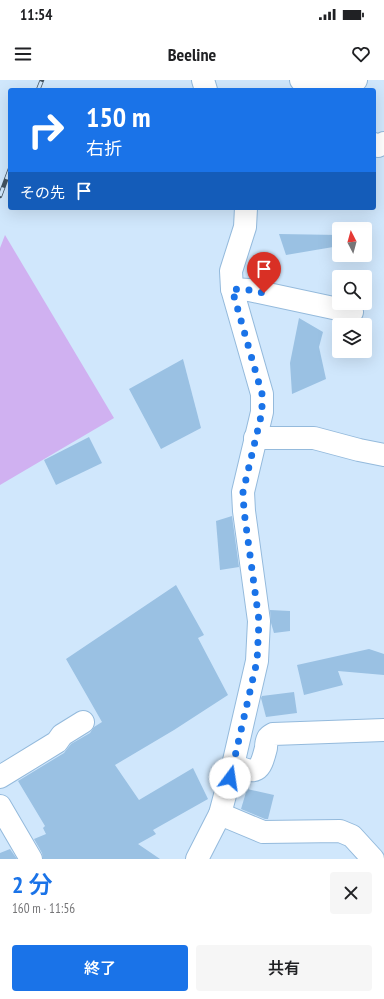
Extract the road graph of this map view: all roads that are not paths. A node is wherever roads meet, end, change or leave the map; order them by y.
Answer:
1 (301, 80) edge
2 (356, 80) edge
3 (325, 88) edge
4 (340, 88) edge
5 (246, 210) edge
6 (232, 289) junction
7 (352, 312) dead end
8 (255, 438) junction
9 (384, 455) edge
10 (83, 722) dead end
11 (384, 730) edge
12 (233, 765) junction
13 (0, 777) edge
14 (0, 806) edge
15 (220, 814) junction
16 (31, 859) edge
17 (197, 859) edge
18 (373, 859) edge

1 - 3 street
2 - 4 street
5 - 6 street
6 - 7 street
6 - 8 street
8 - 9 street
8 - 12 street
10 - 13 street
11 - 12 street
12 - 15 street
14 - 16 street
15 - 17 street
15 - 18 street

